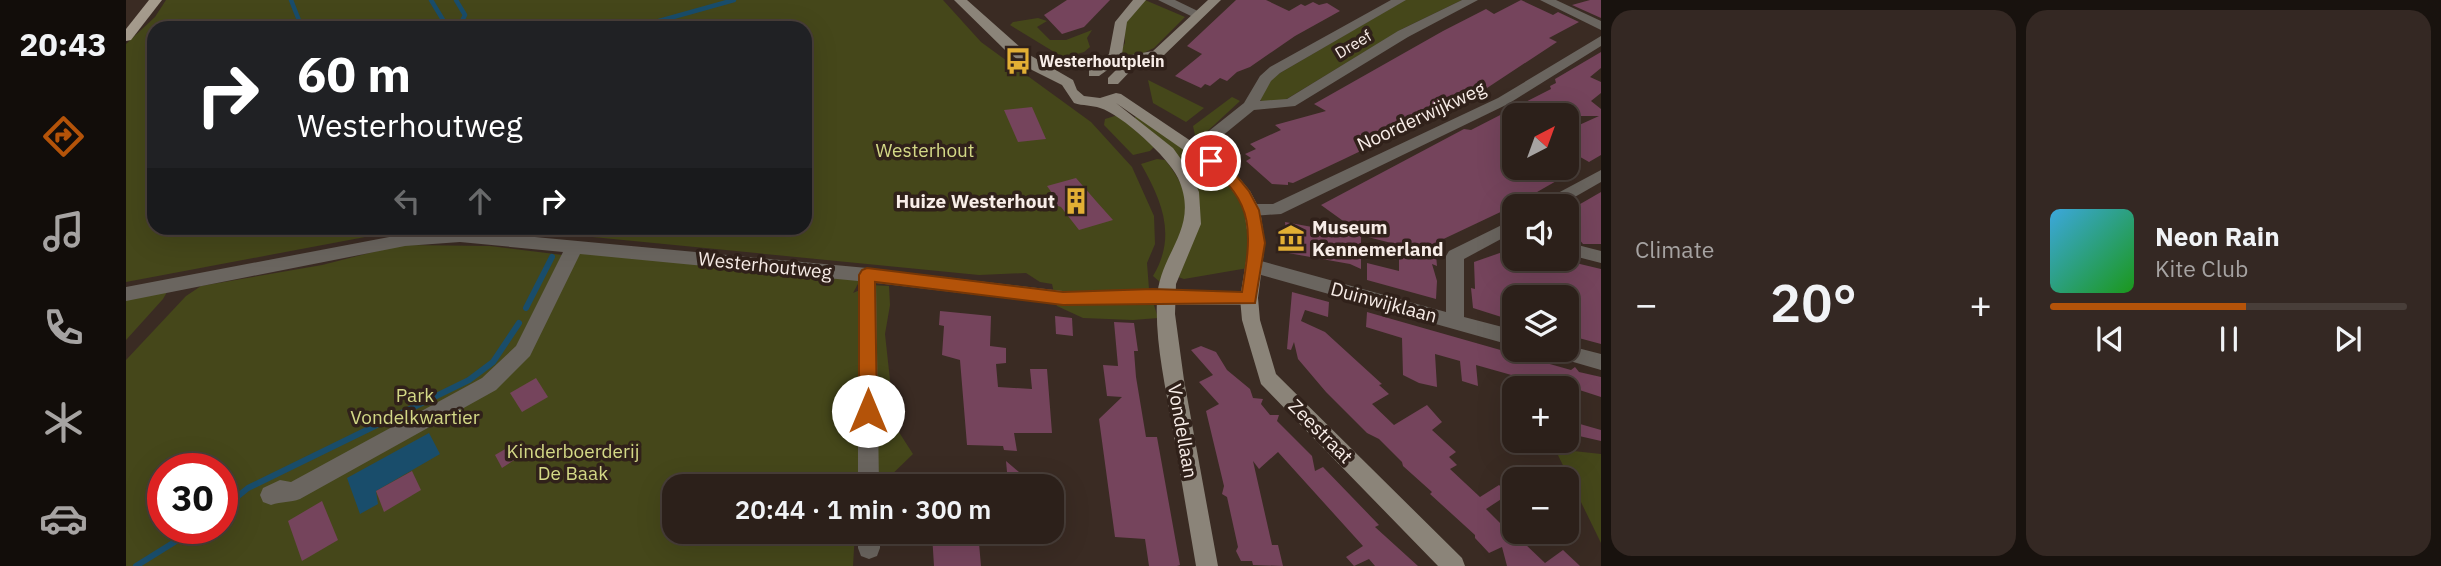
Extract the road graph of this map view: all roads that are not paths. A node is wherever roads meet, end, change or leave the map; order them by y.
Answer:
1 (156, 0) edge
2 (960, 0) edge
3 (1140, 0) edge
4 (1164, 0) edge
5 (1214, 0) edge
6 (1400, 0) edge
7 (1472, 0) edge
8 (1545, 0) edge
9 (1198, 14) junction
10 (1601, 26) edge
11 (126, 37) edge
12 (1601, 40) edge
13 (1094, 73) junction
14 (1071, 79) junction
15 (1113, 81) junction
16 (1110, 100) junction
17 (1250, 106) junction
18 (1195, 150) junction
19 (1601, 175) edge
20 (1568, 194) edge
21 (1252, 210) junction
22 (1502, 231) edge
23 (575, 246) junction
24 (1579, 251) edge
25 (1601, 257) edge
26 (1254, 266) junction
27 (867, 275) junction
28 (126, 294) edge
29 (1166, 296) junction
30 (1249, 298) junction
31 (1455, 322) junction
32 (1502, 335) edge
33 (1579, 356) edge
34 (1601, 362) edge
35 (868, 474) edge
36 (271, 495) dead end
37 (1208, 566) edge
38 (1454, 566) edge

1 - 11 main road
2 - 14 street
3 - 13 street
4 - 9 street
5 - 9 street
6 - 17 street, Dreef
7 - 17 street, Dreef
8 - 10 street
9 - 15 street
12 - 21 street, Noorderwijkweg
13 - 14 street
13 - 15 street
14 - 16 street
15 - 16 street
16 - 18 street
16 - 29 street
17 - 18 street, Dreef
18 - 21 street
19 - 20 street
21 - 26 street
22 - 31 street
23 - 27 street, Westerhoutweg
23 - 28 street, Westerhoutweg
23 - 36 street
24 - 25 street
26 - 30 street, Zeestraat
26 - 31 street, Duinwijklaan
27 - 29 street, Westerhoutweg
27 - 35 street
29 - 30 street, Westerhoutweg
29 - 37 street, Vondellaan
30 - 38 street, Zeestraat
31 - 32 street, Duinwijklaan
33 - 34 street

